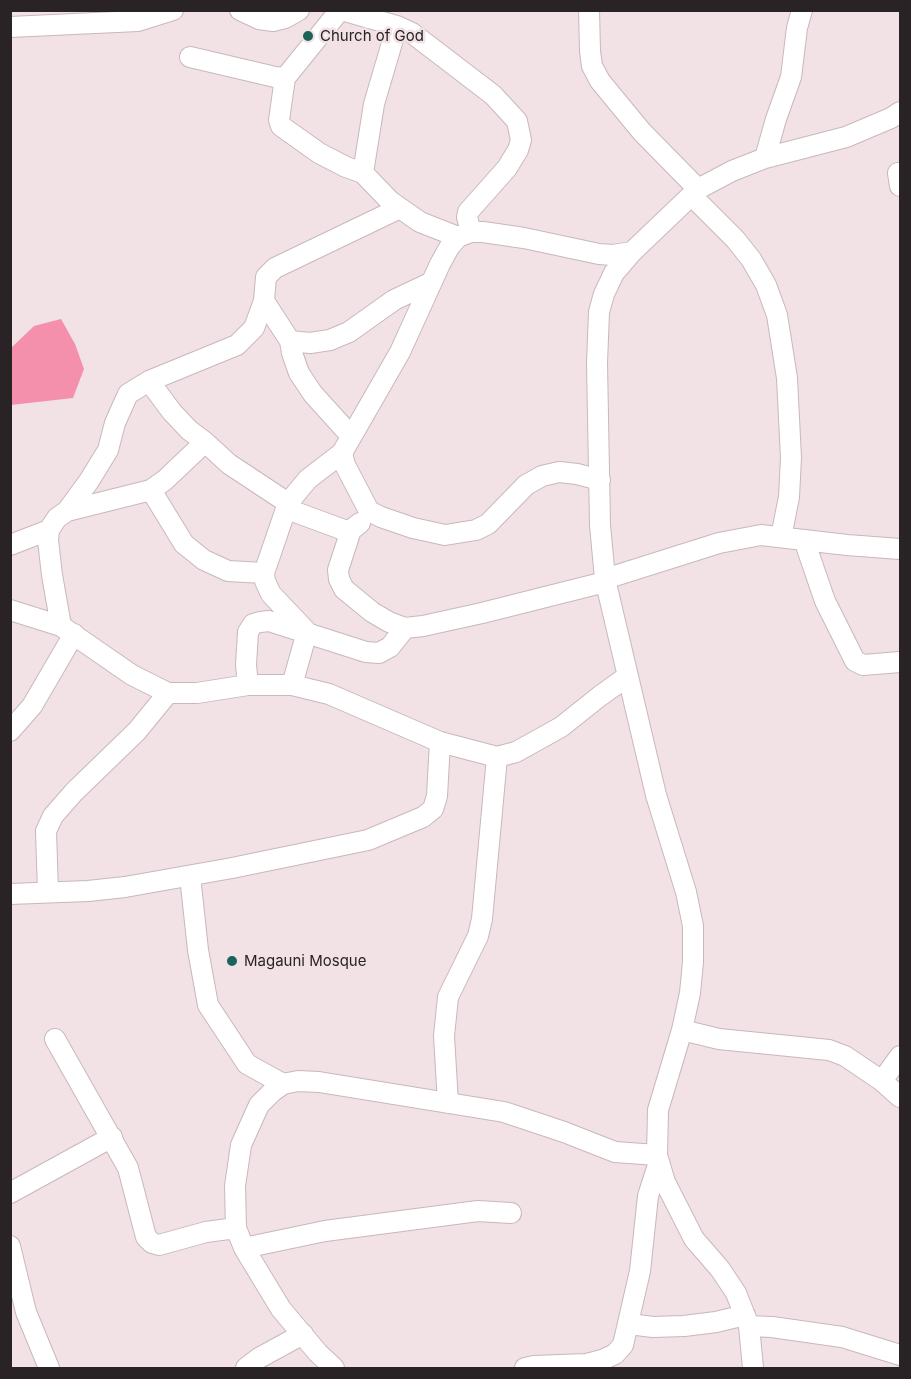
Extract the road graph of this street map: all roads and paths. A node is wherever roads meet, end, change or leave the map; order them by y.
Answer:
1 (172, 10) edge
2 (240, 10) edge
3 (299, 10) edge
4 (340, 10) edge
5 (589, 10) edge
6 (802, 10) edge
7 (12, 21) edge
8 (397, 26) junction
9 (190, 57) dead end
10 (285, 78) junction
11 (900, 112) edge
12 (765, 158) junction
13 (363, 173) junction
14 (695, 192) junction
15 (400, 208) junction
16 (465, 234) junction
17 (632, 252) junction
18 (430, 283) junction
19 (264, 301) junction
20 (290, 342) junction
21 (149, 381) junction
22 (205, 442) junction
23 (347, 445) junction
24 (600, 480) junction
25 (151, 489) junction
26 (287, 506) junction
27 (66, 511) junction
28 (369, 511) junction
29 (49, 530) junction
30 (351, 530) junction
31 (781, 537) junction
32 (804, 540) junction
33 (10, 545) edge
34 (900, 549) edge
35 (264, 573) junction
36 (605, 581) junction
37 (10, 610) edge
38 (405, 628) junction
39 (68, 630) junction
40 (307, 632) junction
41 (900, 662) edge
42 (628, 676) junction
43 (248, 685) junction
44 (292, 685) junction
45 (168, 693) junction
46 (10, 731) edge
47 (440, 742) junction
48 (497, 757) junction
49 (190, 876) junction
50 (48, 892) junction
51 (10, 894) edge
52 (682, 1030) junction
53 (55, 1039) dead end
54 (900, 1056) edge
55 (882, 1081) junction
56 (283, 1084) junction
57 (900, 1097) edge
58 (448, 1103) junction
59 (112, 1137) junction
60 (658, 1159) junction
61 (10, 1193) edge
62 (511, 1213) dead end
63 (237, 1228) junction
64 (10, 1246) edge
65 (244, 1248) junction
66 (15, 1289) edge
67 (747, 1321) junction
68 (629, 1324) junction
69 (303, 1334) junction
70 (900, 1355) edge
71 (49, 1368) edge
72 (246, 1368) edge
73 (334, 1368) edge
74 (525, 1368) edge
75 (753, 1368) edge

1 - 7 street
2 - 3 street
4 - 8 street
4 - 10 street
5 - 14 street
6 - 12 street
8 - 13 street
8 - 16 street
9 - 10 street
10 - 13 street
11 - 12 street
12 - 14 street
13 - 15 street
14 - 17 street
14 - 31 street
15 - 16 street
15 - 19 street
16 - 17 street
16 - 18 street
17 - 24 street
18 - 20 street
18 - 23 street
19 - 20 street
19 - 21 street
20 - 23 street
21 - 22 street
21 - 27 street
22 - 25 street
22 - 26 street
23 - 26 street
23 - 28 street
24 - 28 street
24 - 36 street
25 - 27 street
25 - 35 street
26 - 30 street
26 - 35 street
27 - 29 street
28 - 30 street
29 - 33 street
29 - 39 street
30 - 38 street
31 - 32 street
31 - 36 street
32 - 34 street
32 - 41 street
35 - 40 street
36 - 38 street
36 - 42 street
37 - 39 street
38 - 40 street
39 - 45 street
39 - 46 street
40 - 43 street
40 - 44 street
42 - 48 street
42 - 52 street
43 - 44 street
43 - 45 street
44 - 47 street
45 - 50 street
47 - 48 street
47 - 49 street
48 - 58 street
49 - 50 street
49 - 56 street
50 - 51 street
52 - 55 street
52 - 60 street
53 - 59 street
54 - 55 street
55 - 57 street
56 - 58 street
56 - 63 street
58 - 60 street
59 - 61 street
59 - 63 street
60 - 67 street
60 - 68 street
62 - 65 street
63 - 65 street
64 - 66 street
65 - 69 street
66 - 71 street
67 - 68 street
67 - 70 street
67 - 75 street
68 - 74 street
69 - 72 street
69 - 73 street

